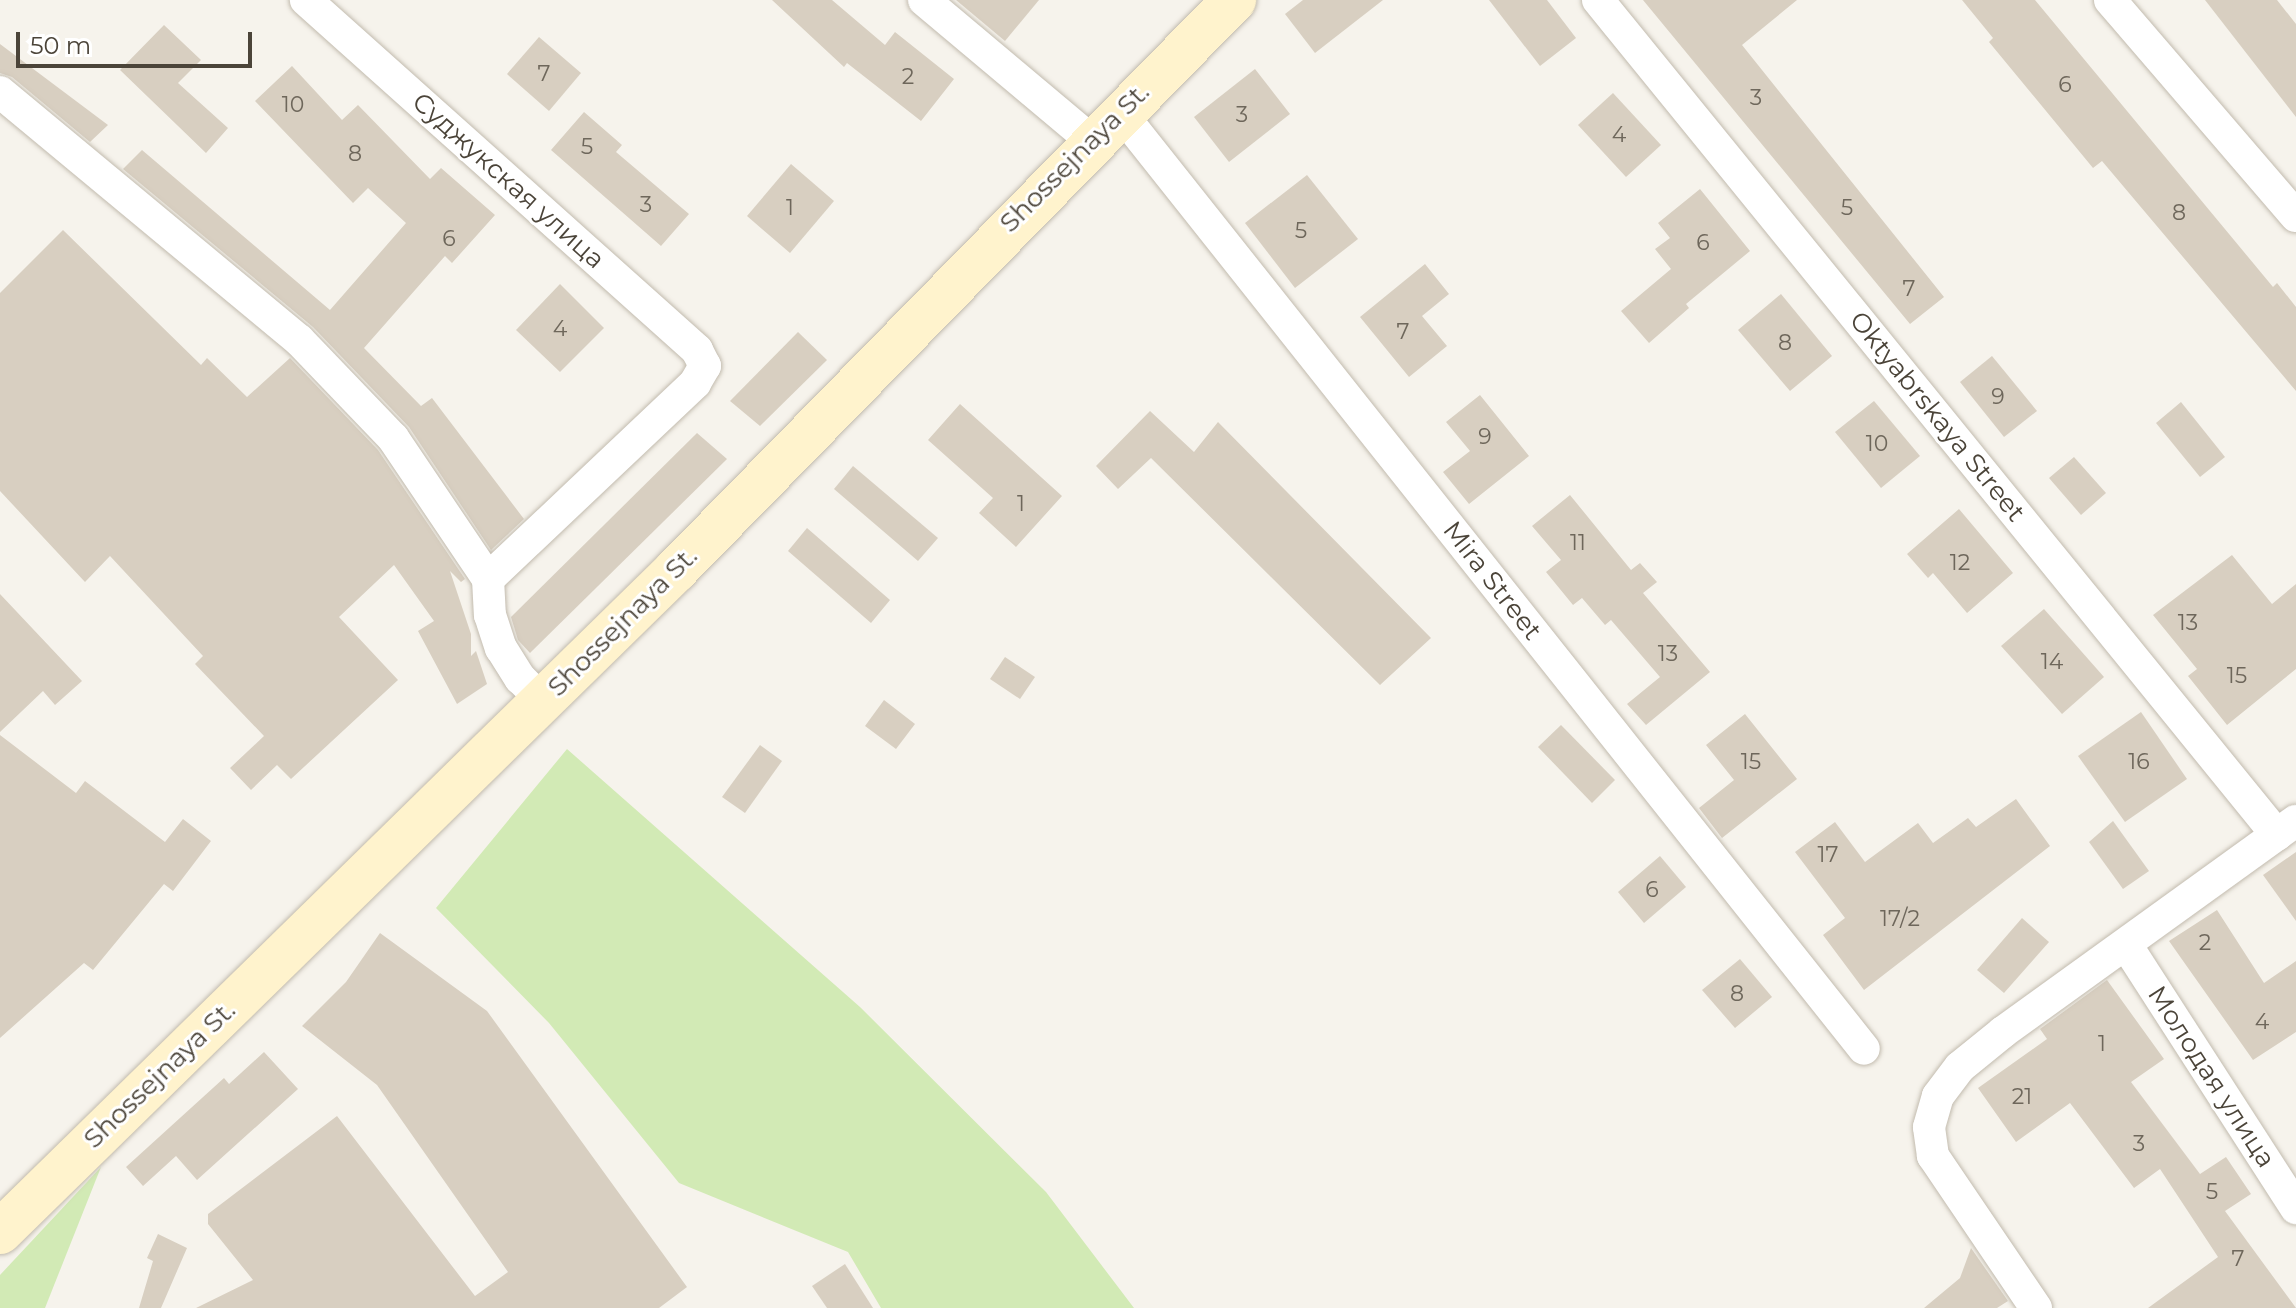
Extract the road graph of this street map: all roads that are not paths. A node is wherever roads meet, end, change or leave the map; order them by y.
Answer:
1 (306, 0) edge
2 (924, 0) edge
3 (1234, 0) edge
4 (1598, 0) edge
5 (2110, 0) edge
6 (0, 92) edge
7 (1106, 126) junction
8 (2296, 216) edge
9 (488, 579) junction
10 (543, 701) junction
11 (2286, 828) edge
12 (2127, 946) junction
13 (1864, 1049) dead end
14 (2296, 1208) edge
15 (0, 1232) edge
16 (2036, 1308) edge

1 - 9 street, Суджукская улица
2 - 7 street, Mira Street
3 - 7 street, Shossejnaya St.
4 - 11 street, Oktyabrskaya Street
5 - 8 street
6 - 9 street
7 - 10 street, Shossejnaya St.
7 - 13 street, Mira Street
9 - 10 street
10 - 15 street, Shossejnaya St.
11 - 12 street
12 - 14 street, Молодая улица
12 - 16 street

